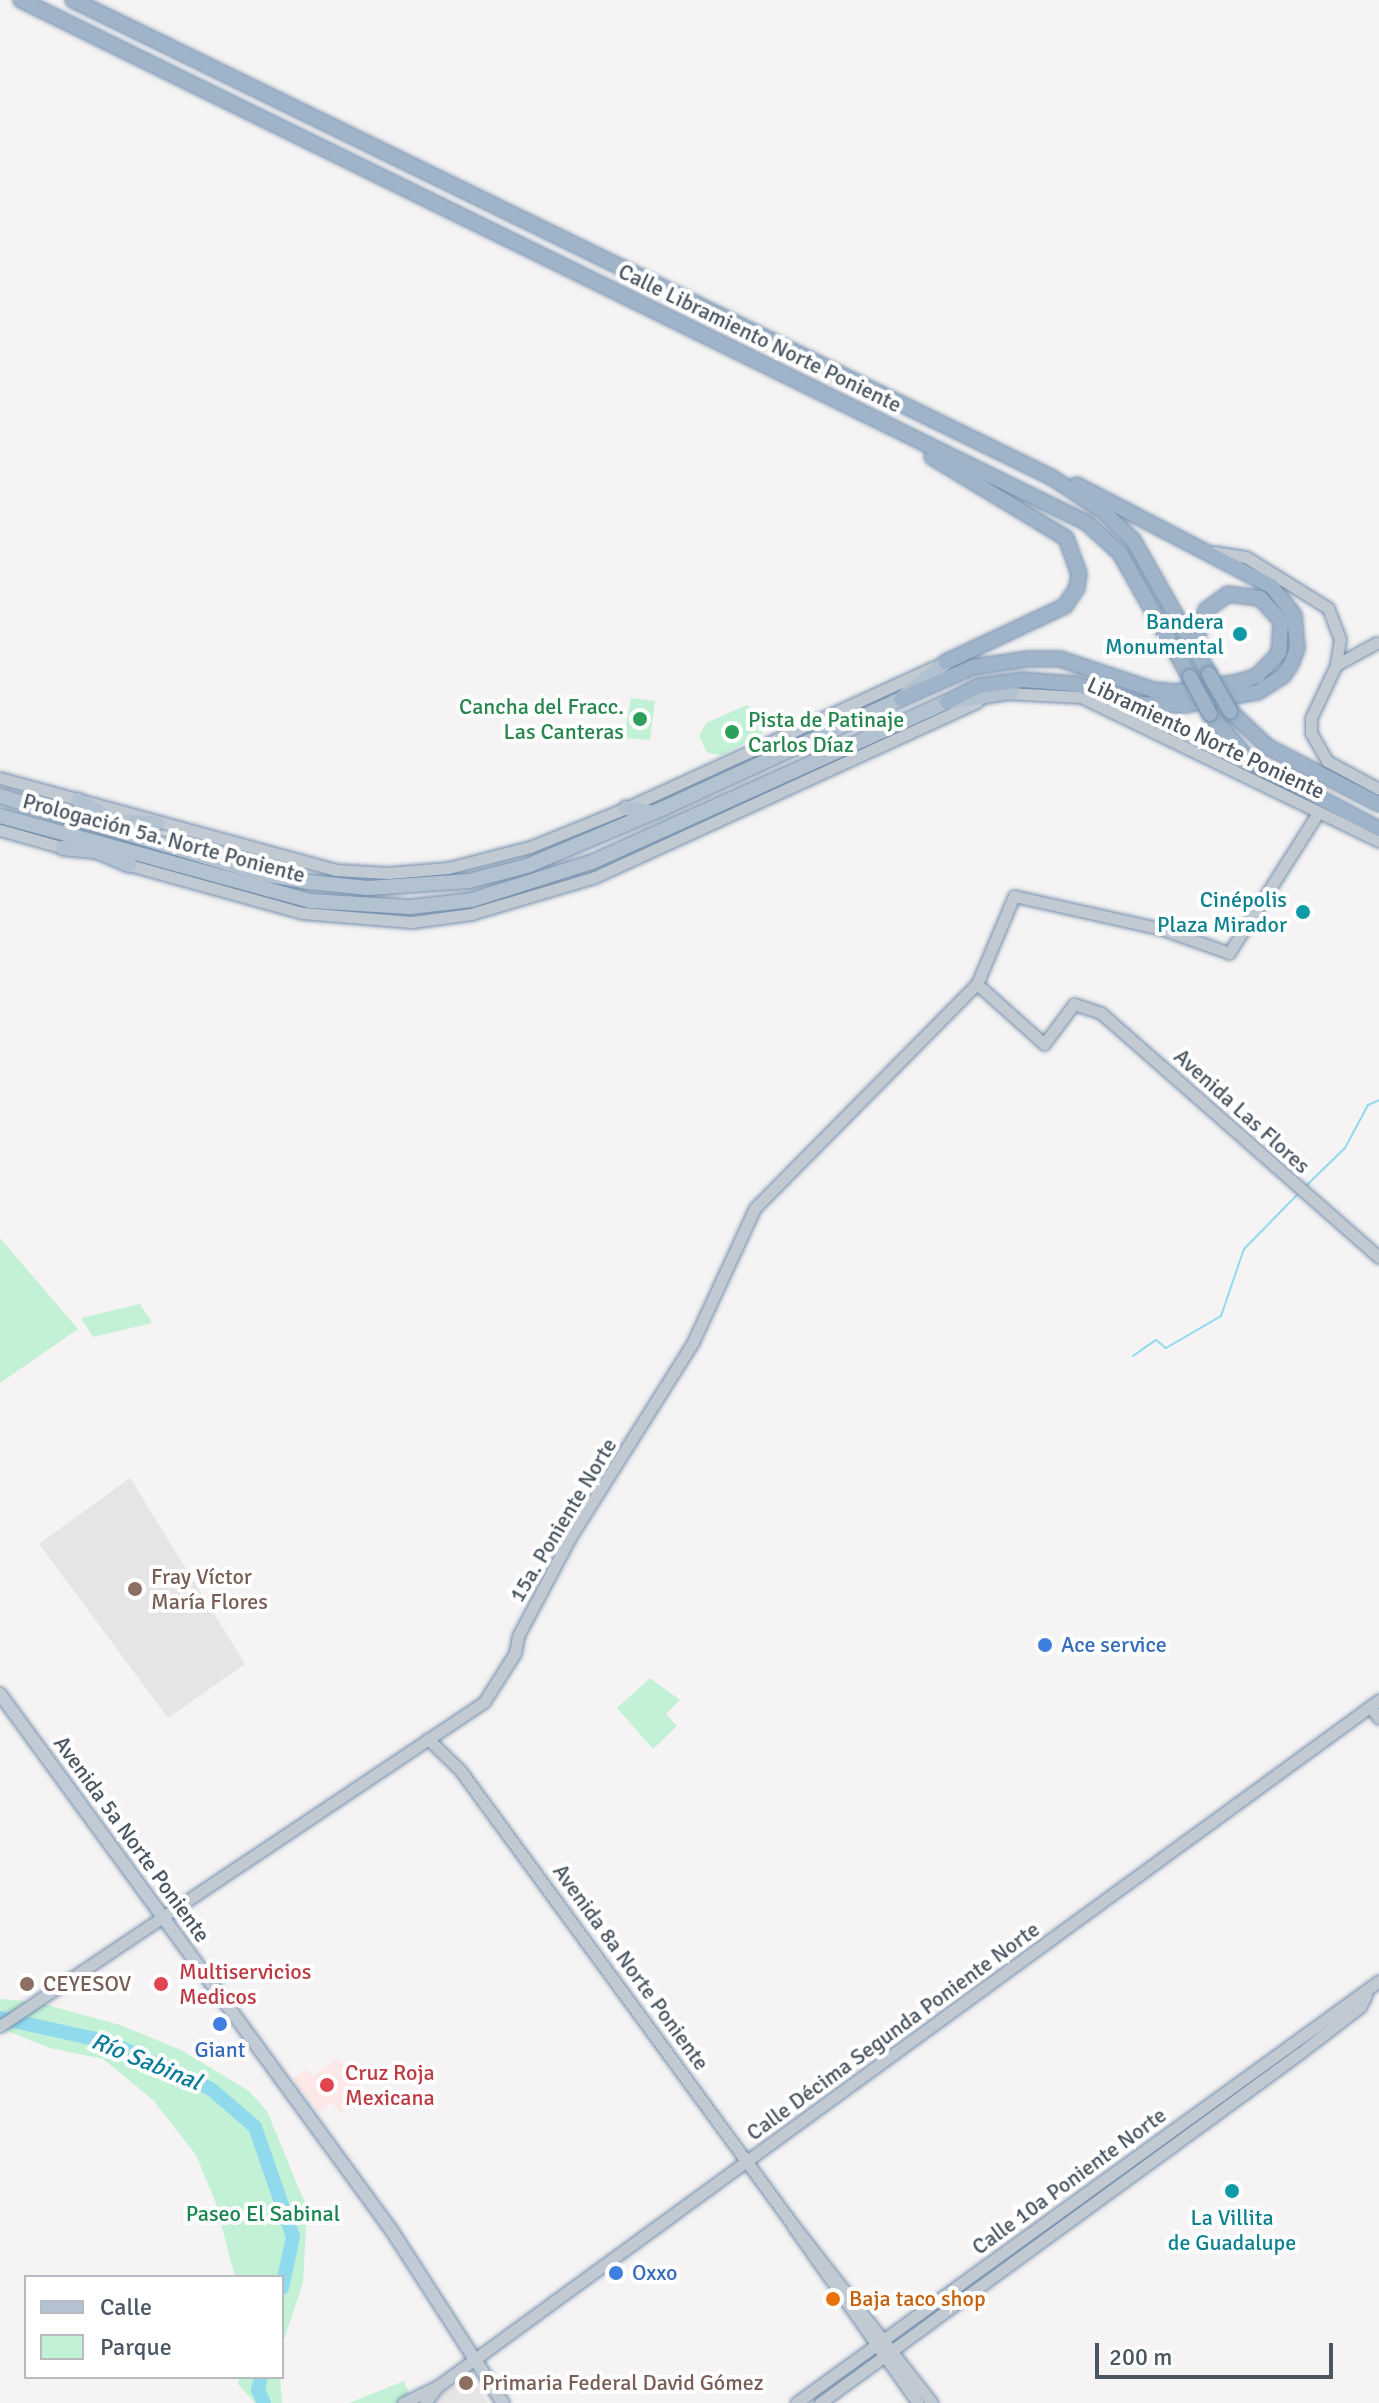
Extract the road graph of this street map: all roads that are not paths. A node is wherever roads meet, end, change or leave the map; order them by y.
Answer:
1 (21, 0) edge
2 (73, 0) edge
3 (302, 111) junction
4 (291, 131) junction
5 (886, 425) junction
6 (1051, 477) junction
7 (1214, 552) junction
8 (1376, 643) dead end
9 (946, 662) junction
10 (1336, 665) junction
11 (1205, 667) junction
12 (1011, 692) junction
13 (901, 699) junction
14 (947, 702) junction
15 (794, 748) junction
16 (803, 767) junction
17 (0, 778) edge
18 (1379, 789) edge
19 (0, 796) edge
20 (78, 800) junction
21 (1379, 804) edge
22 (626, 808) junction
23 (653, 813) junction
24 (1318, 813) junction
25 (0, 816) edge
26 (86, 821) junction
27 (116, 822) junction
28 (157, 823) junction
29 (1379, 829) edge
30 (0, 830) edge
31 (144, 838) junction
32 (64, 841) junction
33 (1379, 841) edge
34 (131, 859) junction
35 (977, 984) junction
36 (1379, 1257) edge
37 (0, 1694) edge
38 (1375, 1703) edge
39 (1379, 1718) edge
40 (428, 1739) junction
41 (164, 1915) junction
42 (1379, 1981) edge
43 (1367, 1992) junction
44 (0, 2026) edge
45 (750, 2161) junction
46 (880, 2342) junction
47 (888, 2353) junction
48 (476, 2361) junction
49 (438, 2386) junction
50 (403, 2403) edge
51 (425, 2403) edge
52 (503, 2403) edge
53 (796, 2403) edge
54 (820, 2403) edge
55 (918, 2403) edge
56 (932, 2403) edge

1 - 4 highway, Calle Libramiento Norte Poniente
2 - 3 highway, Calle Libramiento Norte Poniente
3 - 4 highway
3 - 6 highway, Calle Libramiento Norte Poniente
4 - 5 highway, Calle Libramiento Norte Poniente
5 - 9 highway
5 - 29 highway, Calle Libramiento Norte Poniente, bridge
6 - 7 highway
6 - 11 highway, Calle Libramiento Norte Poniente
7 - 10 street
7 - 14 highway
8 - 10 street
9 - 13 main road
9 - 22 street
10 - 18 street
11 - 13 highway
11 - 21 highway, Calle Libramiento Norte Poniente, bridge
12 - 14 main road, Prologación 5a. Norte Poniente
12 - 24 street, Libramiento Norte Poniente
12 - 34 street
13 - 15 main road
14 - 16 main road, Prologación 5a. Norte Poniente
15 - 16 main road
15 - 23 main road
16 - 34 main road, Prologación 5a. Norte Poniente
17 - 20 street
19 - 26 main road
20 - 27 main road
20 - 28 street
22 - 23 main road
22 - 28 street
23 - 31 main road
24 - 33 street, Libramiento Norte Poniente
24 - 35 street, 15a. Poniente Norte
25 - 32 main road, Prologación 5a. Norte Poniente
26 - 27 main road
26 - 31 main road
27 - 28 main road
27 - 31 main road
30 - 32 street
32 - 34 main road, Prologación 5a. Norte Poniente
32 - 34 main road
35 - 36 street, Avenida Las Flores
35 - 40 street, 15a. Poniente Norte
37 - 41 main road, Avenida 5a Norte Poniente
38 - 39 street
38 - 45 street, Calle Décima Segunda Poniente Norte
40 - 41 street, 15a. Poniente Norte
40 - 45 street, Avenida 8a Norte Poniente
41 - 44 street, 15a. Poniente Norte
41 - 48 main road, Avenida 5a Norte Poniente
42 - 43 street, Calle 10a Poniente Norte
43 - 46 street, Calle 10a Poniente Norte
43 - 47 street, Calle 10a Poniente Norte
45 - 46 street, Avenida 8a Norte Poniente
45 - 48 street, Calle Décima Segunda Poniente Norte
46 - 47 street, Avenida 8a Norte Poniente
46 - 53 street, Calle 10a Poniente Norte
47 - 54 street, Calle 10a Poniente Norte
47 - 55 street, Avenida 8a Norte Poniente
47 - 56 street, Avenida 8a Norte Poniente
48 - 49 street, Calle Décima Segunda Poniente Norte
48 - 52 main road, Avenida 5a Norte Poniente
49 - 50 street, Calle Décima Segunda Poniente Norte
49 - 51 street, Calle Décima Segunda Poniente Norte

